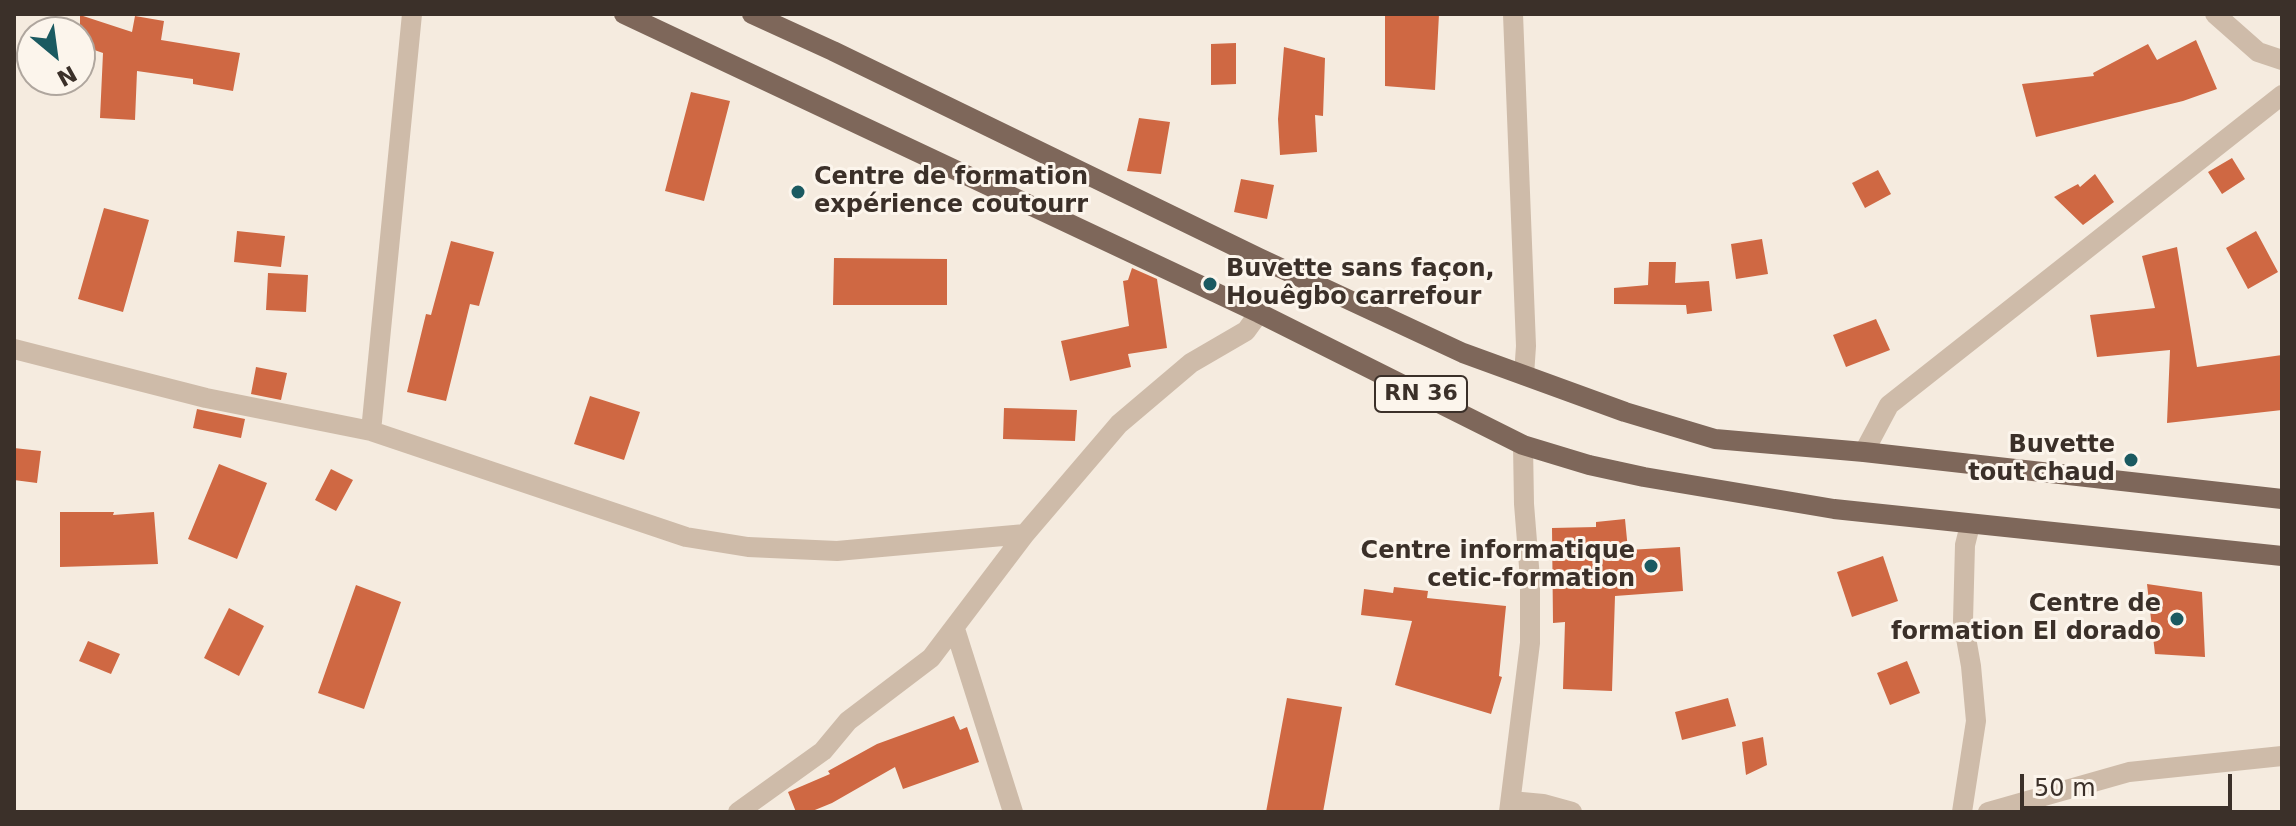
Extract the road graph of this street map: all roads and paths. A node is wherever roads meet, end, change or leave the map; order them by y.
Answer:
1 (412, 14) edge
2 (624, 14) edge
3 (752, 14) edge
4 (1513, 14) edge
5 (2215, 14) edge
6 (2282, 60) edge
7 (2282, 95) edge
8 (1259, 313) junction
9 (14, 349) edge
10 (1524, 375) junction
11 (371, 431) junction
12 (1523, 445) junction
13 (1864, 452) junction
14 (2282, 499) edge
15 (1970, 525) junction
16 (1025, 534) junction
17 (2282, 556) edge
18 (955, 629) junction
19 (2282, 756) edge
20 (1510, 806) edge
21 (738, 812) edge
22 (1013, 812) edge
23 (1572, 812) edge
24 (1962, 812) edge
25 (1988, 812) edge

1 - 11 street
2 - 8 main road, RN 36
3 - 10 main road, RN 36
4 - 10 street
5 - 6 street
7 - 13 street
8 - 12 main road, RN 36
8 - 16 street
9 - 11 street
10 - 13 main road, RN 36
11 - 16 street
12 - 15 main road, RN 36
12 - 20 street
13 - 14 main road, RN 36
15 - 17 main road, RN 36
15 - 24 street
16 - 18 street
18 - 21 street
18 - 22 street
19 - 25 street
20 - 23 street

